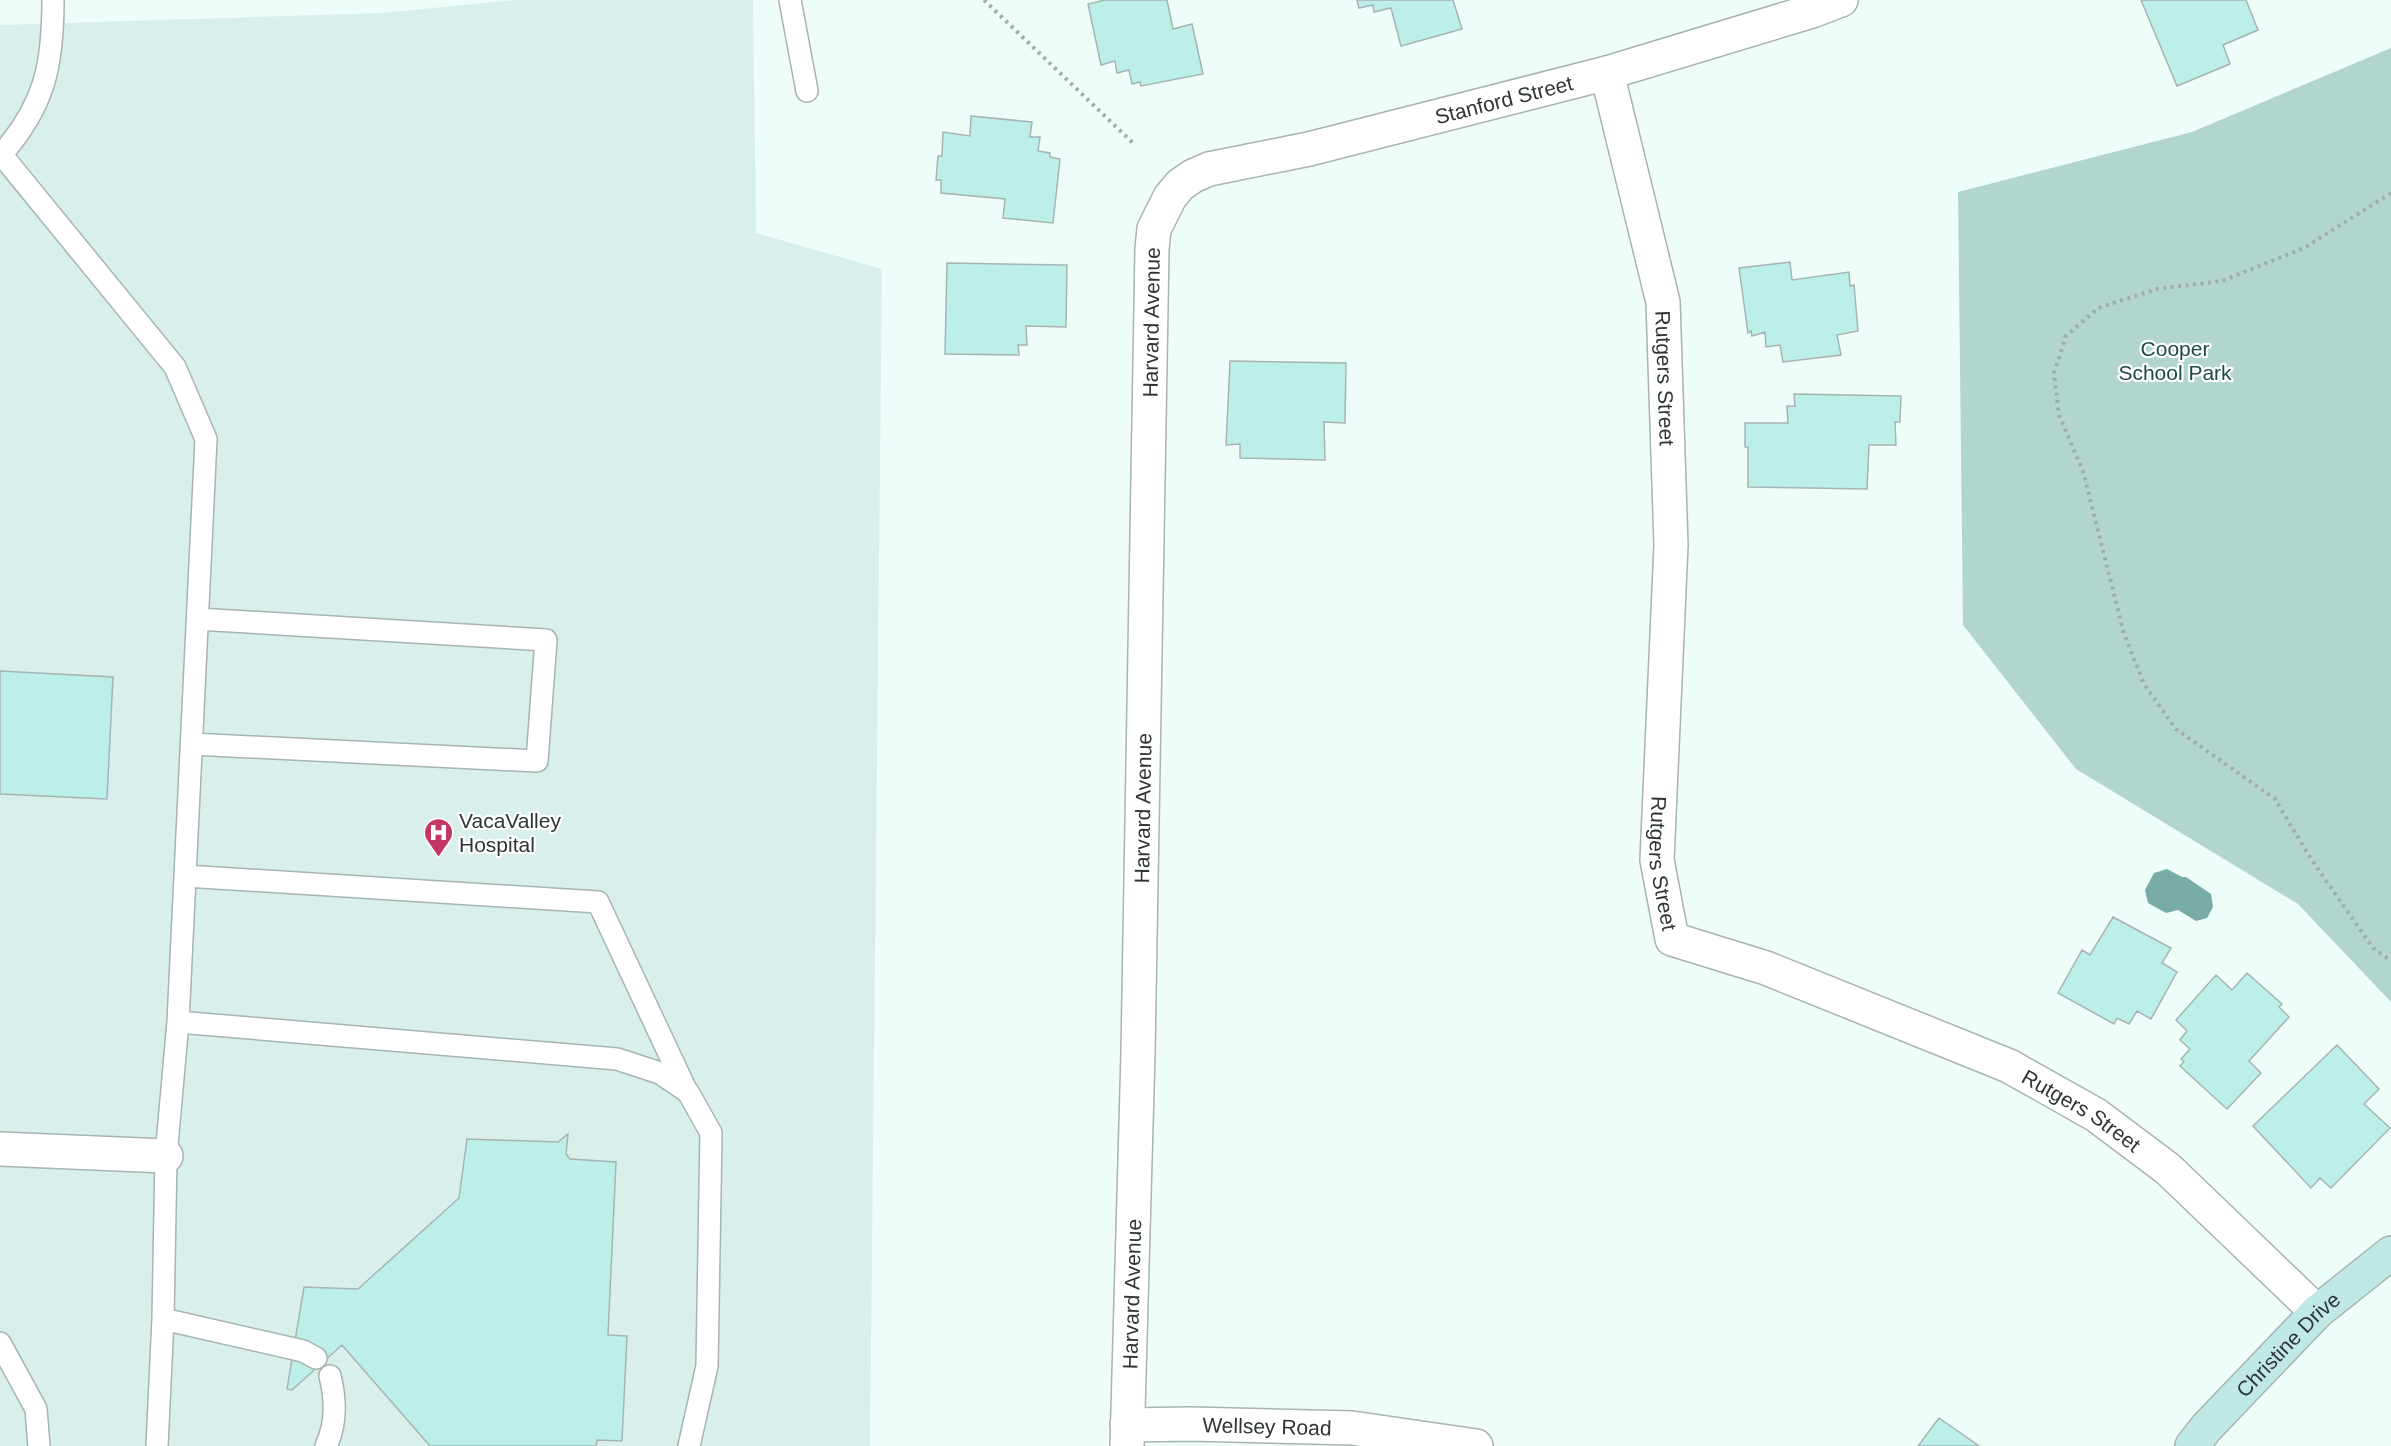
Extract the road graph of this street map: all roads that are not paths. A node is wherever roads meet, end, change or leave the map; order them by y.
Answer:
1 (53, 0) edge
2 (790, 0) edge
3 (1841, 0) edge
4 (1607, 73) junction
5 (807, 91) dead end
6 (1, 155) edge
7 (1170, 197) joint
8 (198, 619) junction
9 (192, 744) junction
10 (185, 876) junction
11 (178, 1022) junction
12 (688, 1092) junction
13 (0, 1149) edge
14 (166, 1156) junction
15 (2391, 1253) edge
16 (2317, 1312) junction
17 (163, 1319) junction
18 (0, 1343) edge
19 (316, 1358) dead end
20 (330, 1376) dead end
21 (1127, 1436) edge
22 (39, 1446) edge
23 (157, 1446) edge
24 (326, 1446) edge
25 (689, 1446) edge
26 (1476, 1446) edge
27 (2192, 1446) edge

1 - 6 lane
2 - 5 lane
3 - 4 street, Stanford Street
4 - 7 street, Stanford Street
4 - 16 street, Rutgers Street
6 - 8 lane
7 - 21 street, Harvard Avenue
8 - 9 lane
8 - 9 lane
9 - 10 lane
10 - 11 lane
10 - 12 lane
11 - 12 lane
11 - 14 lane
12 - 25 lane
13 - 14 street
14 - 17 lane
15 - 16 street, Christine Drive
16 - 27 street, Christine Drive
17 - 19 lane
17 - 23 lane
18 - 22 lane
20 - 24 lane
21 - 26 street, Wellsey Road

